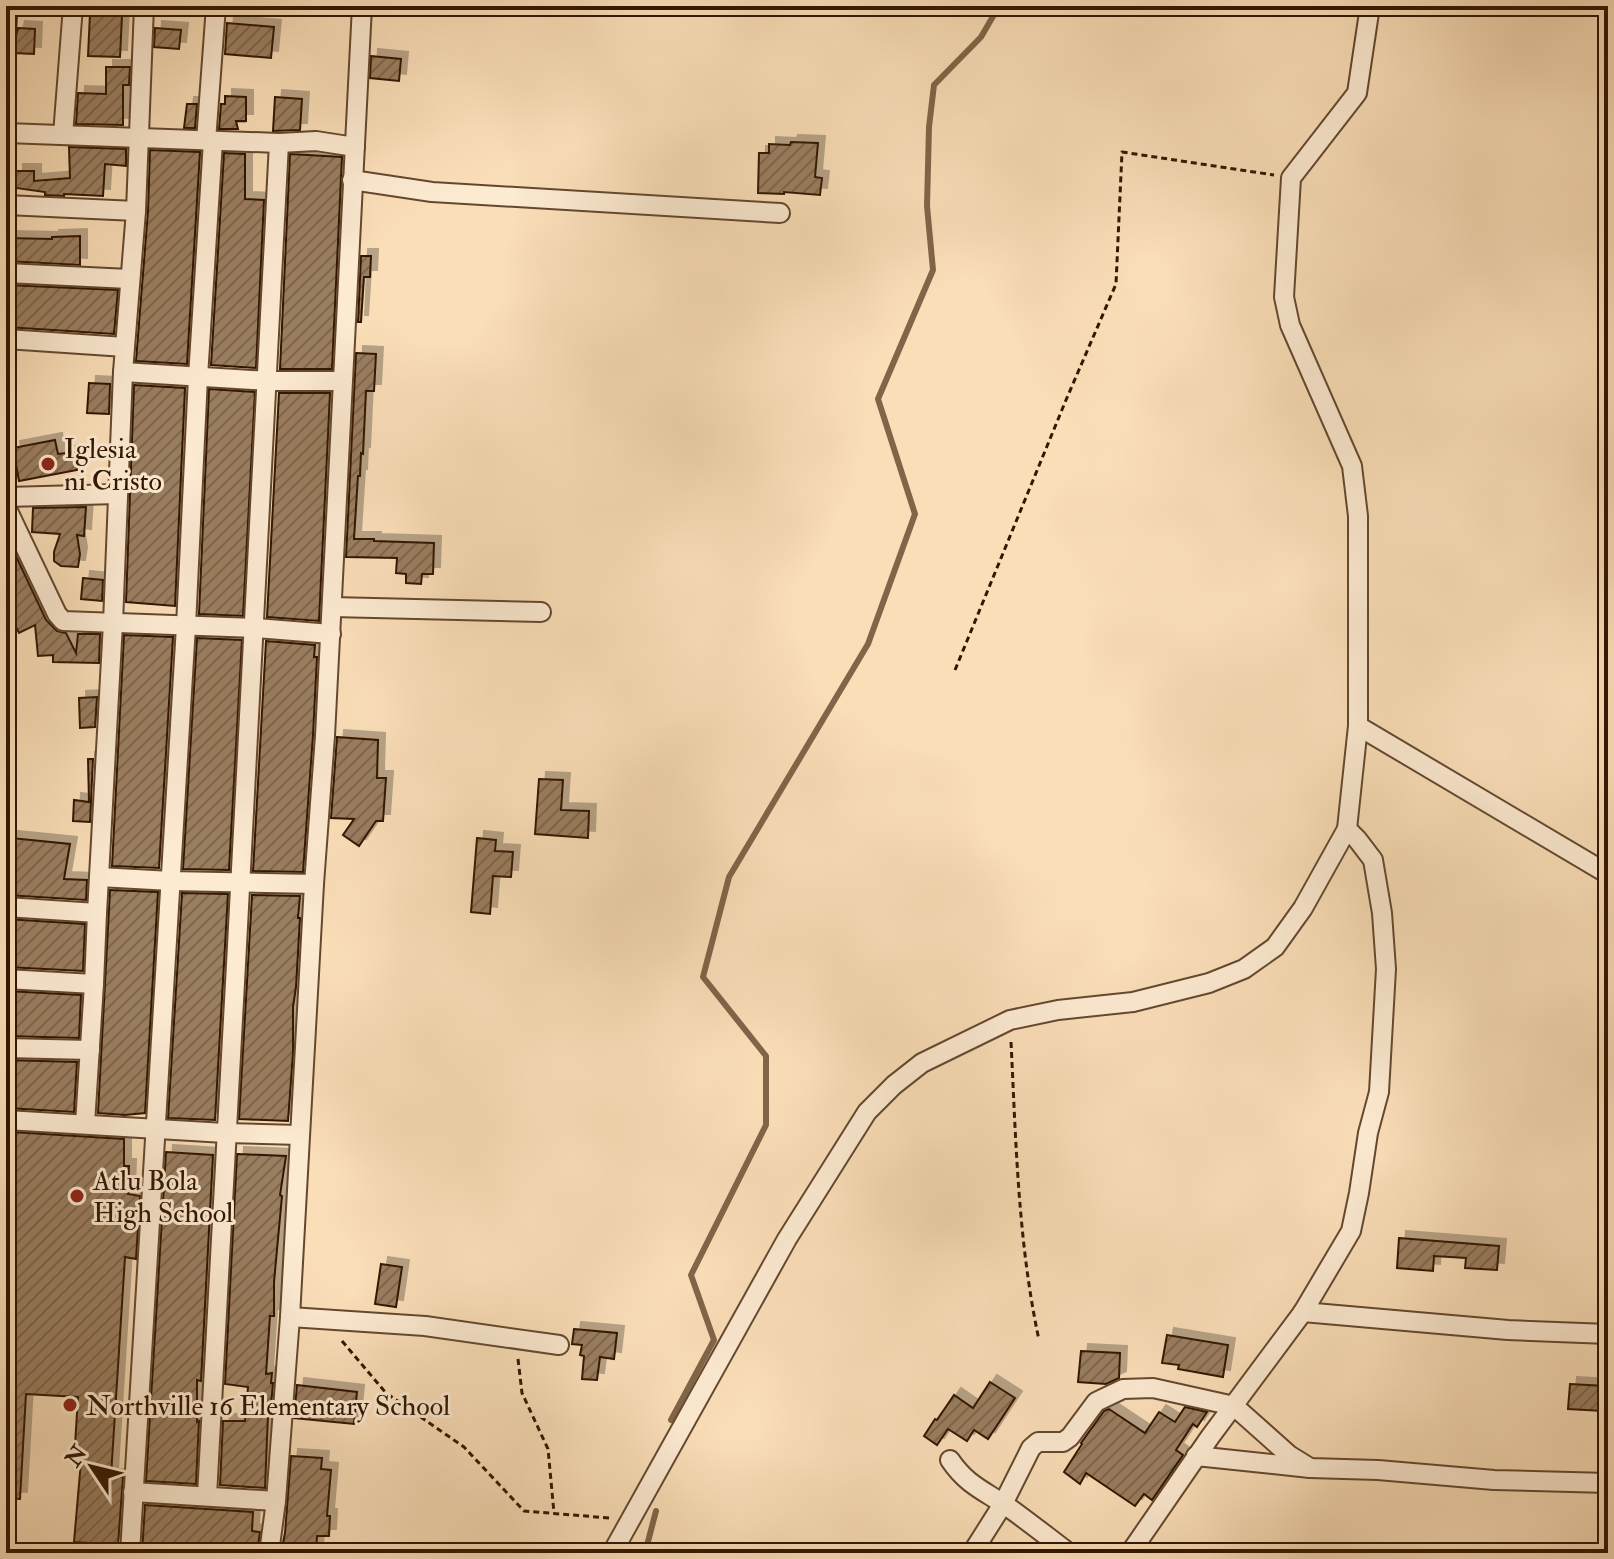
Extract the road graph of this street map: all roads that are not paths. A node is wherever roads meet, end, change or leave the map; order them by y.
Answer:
1 (8, 6) edge
2 (73, 6) edge
3 (144, 6) edge
4 (216, 6) edge
5 (362, 6) edge
6 (1370, 6) edge
7 (6, 30) edge
8 (6, 133) edge
9 (63, 135) junction
10 (140, 139) junction
11 (209, 141) junction
12 (279, 143) junction
13 (355, 147) junction
14 (352, 180) junction
15 (6, 205) edge
16 (136, 211) junction
17 (780, 213) dead end
18 (6, 273) edge
19 (129, 279) junction
20 (6, 339) edge
21 (125, 347) junction
22 (123, 372) junction
23 (198, 377) junction
24 (269, 381) junction
25 (342, 381) junction
26 (118, 494) junction
27 (6, 497) edge
28 (6, 507) edge
29 (332, 607) junction
30 (541, 612) dead end
31 (113, 623) junction
32 (186, 626) junction
33 (256, 628) junction
34 (331, 634) junction
35 (1358, 726) junction
36 (1347, 829) junction
37 (1608, 874) edge
38 (99, 877) junction
39 (171, 881) junction
40 (239, 883) junction
41 (314, 884) junction
42 (6, 907) edge
43 (97, 913) junction
44 (6, 979) edge
45 (94, 984) junction
46 (6, 1048) edge
47 (90, 1050) junction
48 (6, 1120) edge
49 (85, 1124) junction
50 (156, 1128) junction
51 (225, 1133) junction
52 (299, 1135) junction
53 (1303, 1312) junction
54 (290, 1317) junction
55 (1608, 1334) edge
56 (559, 1345) dead end
57 (1234, 1406) junction
58 (1196, 1456) junction
59 (950, 1460) dead end
60 (1310, 1468) junction
61 (1608, 1483) edge
62 (133, 1492) junction
63 (207, 1496) junction
64 (276, 1501) junction
65 (1003, 1504) junction
66 (130, 1553) edge
67 (269, 1553) edge
68 (612, 1553) edge
69 (972, 1553) edge
70 (1069, 1553) edge
71 (1130, 1553) edge

1 - 7 street
2 - 9 street
3 - 10 street
4 - 11 street
5 - 13 street
6 - 35 street
8 - 9 street
9 - 10 street
10 - 11 street
10 - 16 street
11 - 12 street
11 - 23 street
12 - 13 street
12 - 24 street
13 - 14 street
14 - 17 street
14 - 25 street
15 - 16 street
16 - 19 street
18 - 19 street
19 - 21 street
20 - 21 street
21 - 22 street
22 - 23 street
22 - 26 street
23 - 24 street
23 - 32 street
24 - 25 street
24 - 33 street
25 - 29 street
26 - 27 street
26 - 31 street
28 - 31 street
29 - 30 street
29 - 34 street
31 - 32 street
31 - 38 street
32 - 33 street
32 - 39 street
33 - 34 street
33 - 40 street
34 - 41 street
35 - 36 street
35 - 37 street
36 - 53 street
36 - 68 street
38 - 39 street
38 - 43 street
39 - 40 street
39 - 50 street
40 - 41 street
40 - 51 street
41 - 52 street
42 - 43 street
43 - 45 street
44 - 45 street
45 - 47 street
46 - 47 street
47 - 49 street
48 - 49 street
49 - 50 street
50 - 51 street
50 - 62 street
51 - 52 street
51 - 63 street
52 - 54 street
53 - 55 street
53 - 57 street
54 - 56 street
54 - 64 street
57 - 58 street
57 - 60 street
57 - 65 street
58 - 60 street
58 - 71 street
59 - 65 street
60 - 61 street
62 - 63 street
62 - 66 street
63 - 64 street
64 - 67 street
65 - 69 street
65 - 70 street

